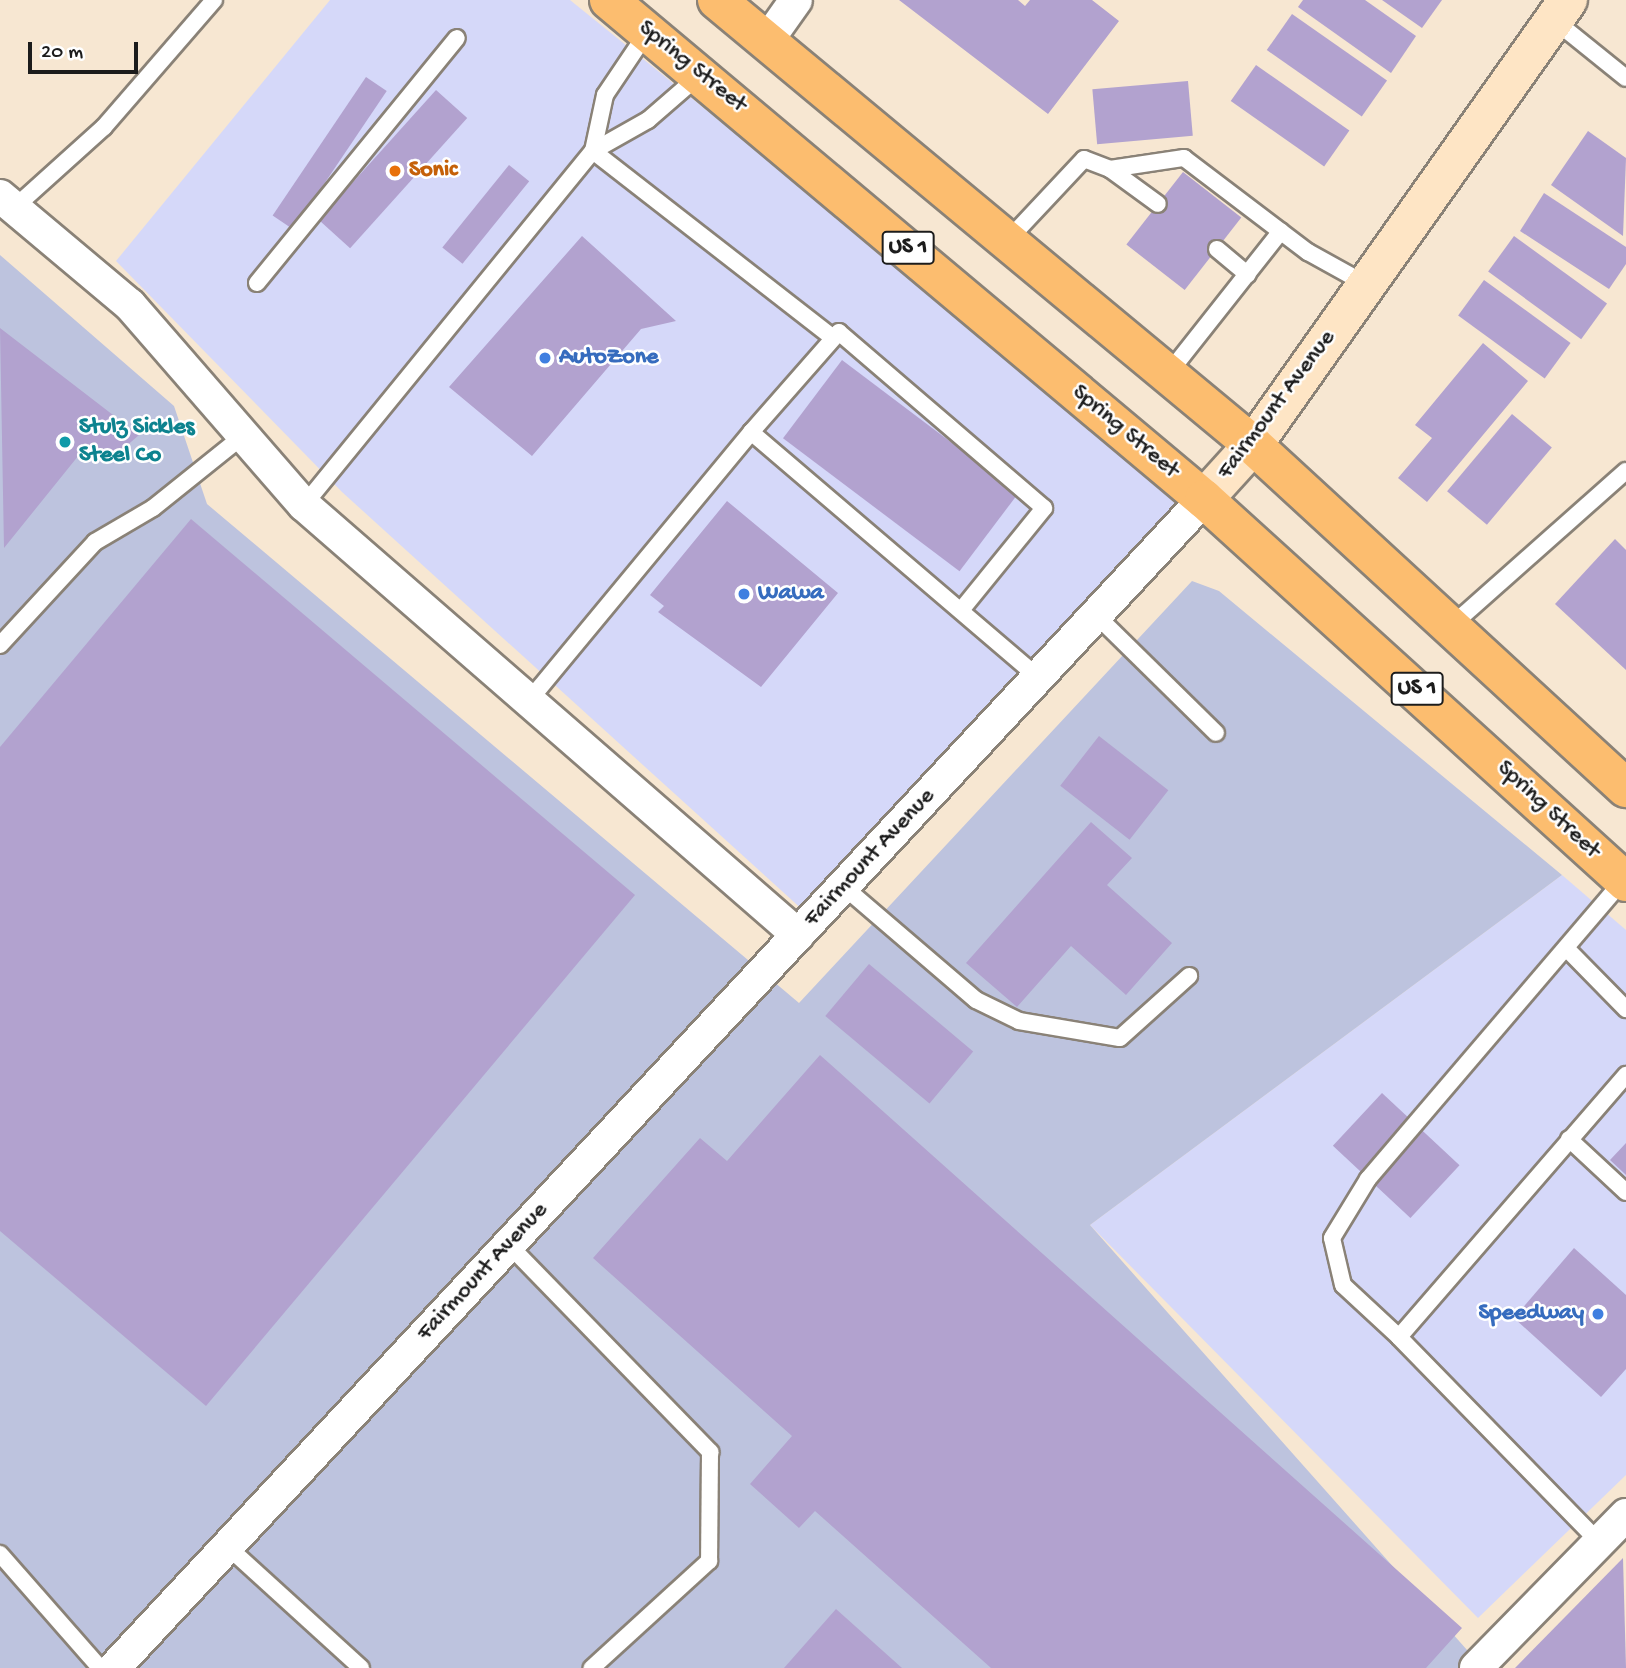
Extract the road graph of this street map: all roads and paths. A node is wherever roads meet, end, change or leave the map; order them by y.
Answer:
1 (214, 0) edge
2 (609, 0) edge
3 (717, 0) edge
4 (796, 0) edge
5 (1561, 10) edge
6 (648, 31) junction
7 (457, 38) dead end
8 (767, 41) junction
9 (701, 74) junction
10 (1626, 78) edge
11 (593, 151) junction
12 (1110, 169) junction
13 (7, 202) edge
14 (1158, 204) dead end
15 (1281, 231) junction
16 (1008, 240) junction
17 (1217, 249) dead end
18 (1248, 275) junction
19 (257, 283) dead end
20 (1366, 284) junction
21 (833, 338) junction
22 (1168, 374) junction
23 (751, 432) junction
24 (243, 436) junction
25 (1253, 445) junction
26 (1626, 471) edge
27 (1204, 499) junction
28 (304, 505) junction
29 (962, 609) junction
30 (1096, 615) junction
31 (1450, 627) junction
32 (0, 645) edge
33 (1038, 677) junction
34 (527, 703) junction
35 (1216, 733) dead end
36 (1623, 780) edge
37 (1625, 881) edge
38 (843, 886) junction
39 (798, 935) junction
40 (1566, 948) junction
41 (1189, 976) dead end
42 (1626, 1009) edge
43 (1626, 1075) edge
44 (1569, 1139) junction
45 (1626, 1192) edge
46 (509, 1245) junction
47 (1399, 1337) junction
48 (1626, 1516) edge
49 (1599, 1542) junction
50 (227, 1546) junction
51 (0, 1554) edge
52 (100, 1668) edge
53 (114, 1668) edge
54 (361, 1668) edge
55 (592, 1668) edge
56 (1476, 1668) edge

1 - 13 lane
2 - 6 highway, Spring Street / US 1
3 - 8 highway, US 1
4 - 8 street
5 - 10 lane
5 - 20 street, Fairmount Avenue
6 - 9 highway, Spring Street / US 1
6 - 11 lane
7 - 19 lane
8 - 16 highway, US 1
9 - 11 lane
9 - 27 highway, Spring Street / US 1
11 - 21 lane
11 - 28 lane
12 - 14 lane
12 - 15 lane
12 - 16 lane
13 - 24 street
15 - 18 lane
15 - 20 lane
16 - 22 highway, US 1
17 - 18 lane
18 - 22 lane
20 - 25 street, Fairmount Avenue
21 - 23 lane
21 - 29 lane
22 - 25 highway, US 1
23 - 29 lane
23 - 34 lane
24 - 28 street
24 - 32 lane
25 - 27 street, Fairmount Avenue
25 - 31 highway, US 1
26 - 31 lane
27 - 30 street, Fairmount Avenue
27 - 37 highway, Spring Street / US 1
28 - 34 street
29 - 33 lane
30 - 33 street, Fairmount Avenue
30 - 35 lane
31 - 36 highway, US 1
33 - 38 street, Fairmount Avenue
34 - 39 street
37 - 40 lane
38 - 39 street, Fairmount Avenue
38 - 41 lane
39 - 46 street, Fairmount Avenue
40 - 42 lane
40 - 47 lane
43 - 44 lane
44 - 45 lane
44 - 47 lane
46 - 50 street, Fairmount Avenue
46 - 55 lane
47 - 49 lane
48 - 49 street
49 - 56 street
50 - 53 street, Fairmount Avenue
50 - 54 lane
51 - 52 lane

